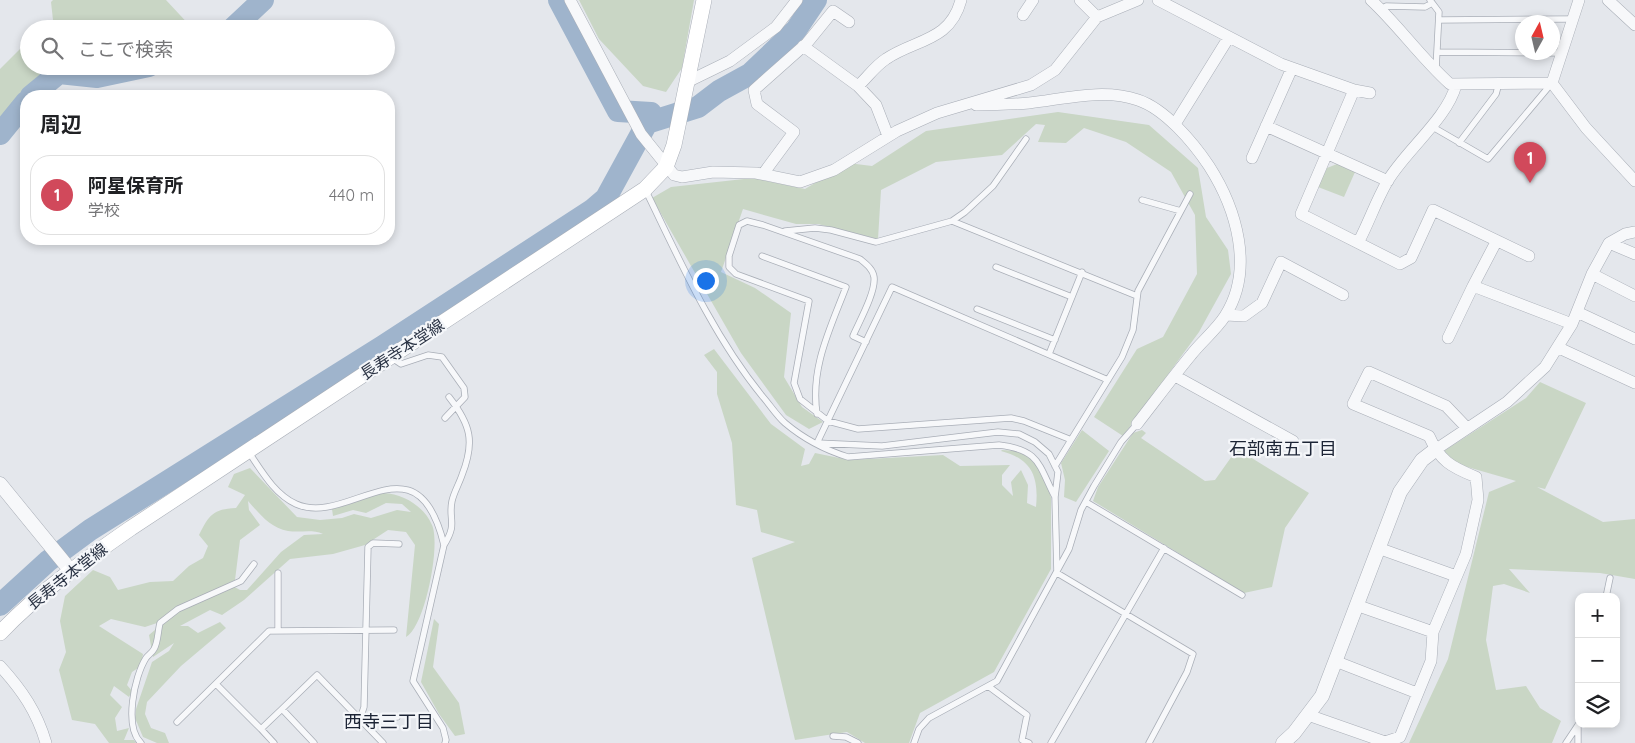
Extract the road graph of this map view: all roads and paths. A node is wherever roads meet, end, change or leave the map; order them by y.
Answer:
1 (570, 0) edge
2 (704, 0) edge
3 (797, 0) edge
4 (961, 0) edge
5 (1032, 0) edge
6 (1080, 0) edge
7 (1116, 0) edge
8 (1138, 0) edge
9 (1158, 0) edge
10 (1371, 0) edge
11 (1579, 0) edge
12 (1608, 0) edge
13 (1431, 2) edge
14 (1381, 9) junction
15 (1110, 12) junction
16 (1023, 15) dead end
17 (1098, 17) junction
18 (1574, 19) junction
19 (1439, 20) junction
20 (849, 22) dead end
21 (1635, 25) edge
22 (1229, 37) junction
23 (803, 46) junction
24 (1438, 52) junction
25 (1563, 53) junction
26 (1292, 68) junction
27 (1436, 71) junction
28 (687, 82) junction
29 (1499, 83) junction
30 (1552, 83) junction
31 (1456, 85) junction
32 (858, 86) junction
33 (1354, 90) junction
34 (1370, 93) dead end
35 (962, 105) junction
36 (1175, 124) junction
37 (1266, 126) junction
38 (1431, 126) junction
39 (888, 136) junction
40 (1026, 139) dead end
41 (1459, 142) junction
42 (1327, 153) junction
43 (1252, 158) dead end
44 (666, 166) junction
45 (763, 174) junction
46 (1635, 180) edge
47 (1388, 181) junction
48 (645, 189) junction
49 (1190, 194) dead end
50 (1142, 200) dead end
51 (1181, 211) junction
52 (952, 221) junction
53 (782, 232) junction
54 (1635, 232) edge
55 (1359, 241) junction
56 (1496, 242) junction
57 (1609, 243) junction
58 (1635, 254) edge
59 (762, 256) dead end
60 (1529, 256) dead end
61 (996, 268) dead end
62 (1082, 272) junction
63 (1592, 274) junction
64 (1473, 286) junction
65 (1343, 295) dead end
66 (1138, 296) junction
67 (1635, 296) edge
68 (1072, 297) junction
69 (977, 309) dead end
70 (1577, 312) junction
71 (1226, 315) junction
72 (1572, 324) junction
73 (1448, 338) dead end
74 (1635, 339) edge
75 (1055, 340) junction
76 (866, 342) junction
77 (1559, 348) junction
78 (1049, 354) junction
79 (390, 357) junction
80 (1175, 376) junction
81 (1108, 380) junction
82 (1635, 383) edge
83 (449, 397) dead end
84 (457, 407) junction
85 (817, 414) junction
86 (445, 418) dead end
87 (828, 421) junction
88 (1137, 424) joint
89 (1467, 428) junction
90 (1069, 439) junction
91 (1293, 441) dead end
92 (817, 443) junction
93 (1435, 450) junction
94 (248, 451) junction
95 (1055, 466) junction
96 (0, 484) edge
97 (1055, 497) junction
98 (1086, 502) junction
99 (398, 544) dead end
100 (444, 545) junction
101 (1164, 548) junction
102 (1378, 548) junction
103 (254, 564) dead end
104 (71, 571) junction
105 (278, 573) dead end
106 (1057, 573) junction
107 (1456, 576) junction
108 (1610, 578) dead end
109 (1607, 593) edge
110 (1242, 595) dead end
111 (1356, 605) junction
112 (1125, 614) junction
113 (394, 630) dead end
114 (278, 631) junction
115 (366, 631) junction
116 (1434, 632) junction
117 (0, 633) edge
118 (1335, 661) junction
119 (0, 666) edge
120 (216, 684) junction
121 (988, 686) junction
122 (1417, 692) junction
123 (282, 709) junction
124 (1308, 715) junction
125 (397, 717) dead end
126 (360, 719) junction
127 (177, 722) dead end
128 (1575, 728) edge
129 (1578, 728) edge
130 (261, 729) junction
131 (833, 736) dead end
132 (1359, 738) edge
133 (849, 741) edge
134 (46, 743) edge
135 (141, 743) edge
136 (274, 743) edge
137 (314, 743) edge
138 (383, 743) edge
139 (445, 743) edge
140 (858, 743) edge
141 (914, 743) edge
142 (1029, 743) edge
143 (1051, 743) edge
144 (1149, 743) edge
145 (1283, 743) edge
146 (1566, 743) edge
147 (1578, 743) edge

1 - 44 street
2 - 28 main road, 長寿寺本堂線
3 - 28 street
4 - 32 street
5 - 16 street
6 - 17 street
7 - 15 street
8 - 15 street
9 - 22 street
10 - 14 street
11 - 18 street
12 - 21 street
13 - 14 lane
13 - 19 lane
14 - 27 street
15 - 17 street
17 - 35 street
18 - 19 lane
18 - 25 street
19 - 24 lane
20 - 23 street
22 - 26 street
22 - 36 street
23 - 32 street
23 - 45 street
24 - 25 lane
24 - 27 lane
25 - 30 street
26 - 33 street
26 - 37 street
27 - 31 street
28 - 44 main road, 長寿寺本堂線
29 - 30 street
29 - 31 street
29 - 41 lane
30 - 41 lane
30 - 46 street
31 - 38 street
32 - 39 street
33 - 34 street
33 - 42 street
35 - 36 street
35 - 39 street
36 - 71 street
37 - 42 street
37 - 43 street
38 - 41 lane
38 - 47 street
39 - 45 street
40 - 52 lane
42 - 47 street
42 - 55 street
44 - 45 street
44 - 48 main road, 長寿寺本堂線
47 - 55 street
48 - 79 main road, 長寿寺本堂線
48 - 92 lane
49 - 51 lane
50 - 51 lane
51 - 66 lane
52 - 53 lane
52 - 62 lane
53 - 76 lane
53 - 85 lane
54 - 57 street
55 - 56 street
56 - 60 street
56 - 64 street
57 - 58 street
57 - 63 street
59 - 85 lane
61 - 68 lane
62 - 66 lane
62 - 68 lane
63 - 67 street
63 - 70 street
64 - 72 street
64 - 73 street
65 - 71 street
66 - 81 lane
68 - 75 lane
69 - 75 lane
70 - 72 street
70 - 74 street
71 - 80 street
72 - 77 street
75 - 78 lane
76 - 78 lane
76 - 87 lane
77 - 82 street
77 - 89 street
78 - 81 lane
79 - 84 lane
79 - 94 main road, 長寿寺本堂線
80 - 88 street
80 - 91 street
81 - 90 lane
83 - 84 lane
84 - 86 lane
84 - 100 lane
85 - 87 lane
87 - 90 lane
87 - 92 lane
88 - 98 lane
89 - 93 street
89 - 93 street
90 - 95 lane
92 - 95 lane
92 - 97 lane
93 - 102 street
93 - 107 street
94 - 100 lane
94 - 104 main road, 長寿寺本堂線
95 - 97 lane
96 - 104 street
97 - 106 lane
98 - 101 lane
98 - 106 lane
99 - 115 lane
100 - 139 lane
101 - 110 lane
101 - 112 lane
102 - 107 street
102 - 111 street
103 - 135 lane
104 - 117 main road, 長寿寺本堂線
105 - 114 lane
106 - 112 lane
106 - 121 lane
107 - 116 street
108 - 109 lane
111 - 116 street
111 - 118 street
112 - 143 lane
112 - 144 lane
113 - 115 lane
114 - 115 lane
114 - 120 lane
115 - 126 lane
116 - 122 street
118 - 122 street
118 - 124 street
119 - 134 street
120 - 127 lane
120 - 130 lane
121 - 141 lane
121 - 142 lane
122 - 132 street
123 - 126 lane
123 - 130 lane
123 - 137 lane
124 - 132 street
124 - 145 street
125 - 126 lane
126 - 138 lane
128 - 146 lane
129 - 147 lane
130 - 136 lane
131 - 133 lane
133 - 140 lane

